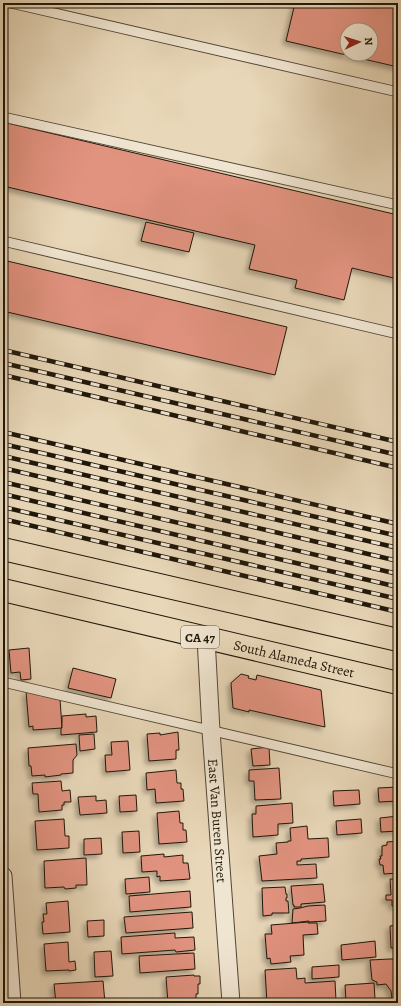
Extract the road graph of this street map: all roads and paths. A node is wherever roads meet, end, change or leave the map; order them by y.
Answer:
1 (10, 3) edge
2 (398, 92) edge
3 (3, 117) edge
4 (398, 205) edge
5 (3, 241) edge
6 (398, 334) edge
7 (3, 549) edge
8 (3, 590) edge
9 (206, 638) junction
10 (398, 640) edge
11 (3, 682) edge
12 (398, 683) edge
13 (211, 731) junction
14 (398, 774) edge
15 (3, 876) edge
16 (12, 1003) edge
17 (231, 1003) edge

1 - 2 lane
3 - 4 lane
5 - 6 lane
7 - 10 main road
8 - 9 main road, South Alameda Street / CA 47
9 - 12 main road, South Alameda Street / CA 47
9 - 13 street, East Van Buren Street
11 - 13 lane
13 - 14 lane
13 - 17 street, East Van Buren Street
15 - 16 street

